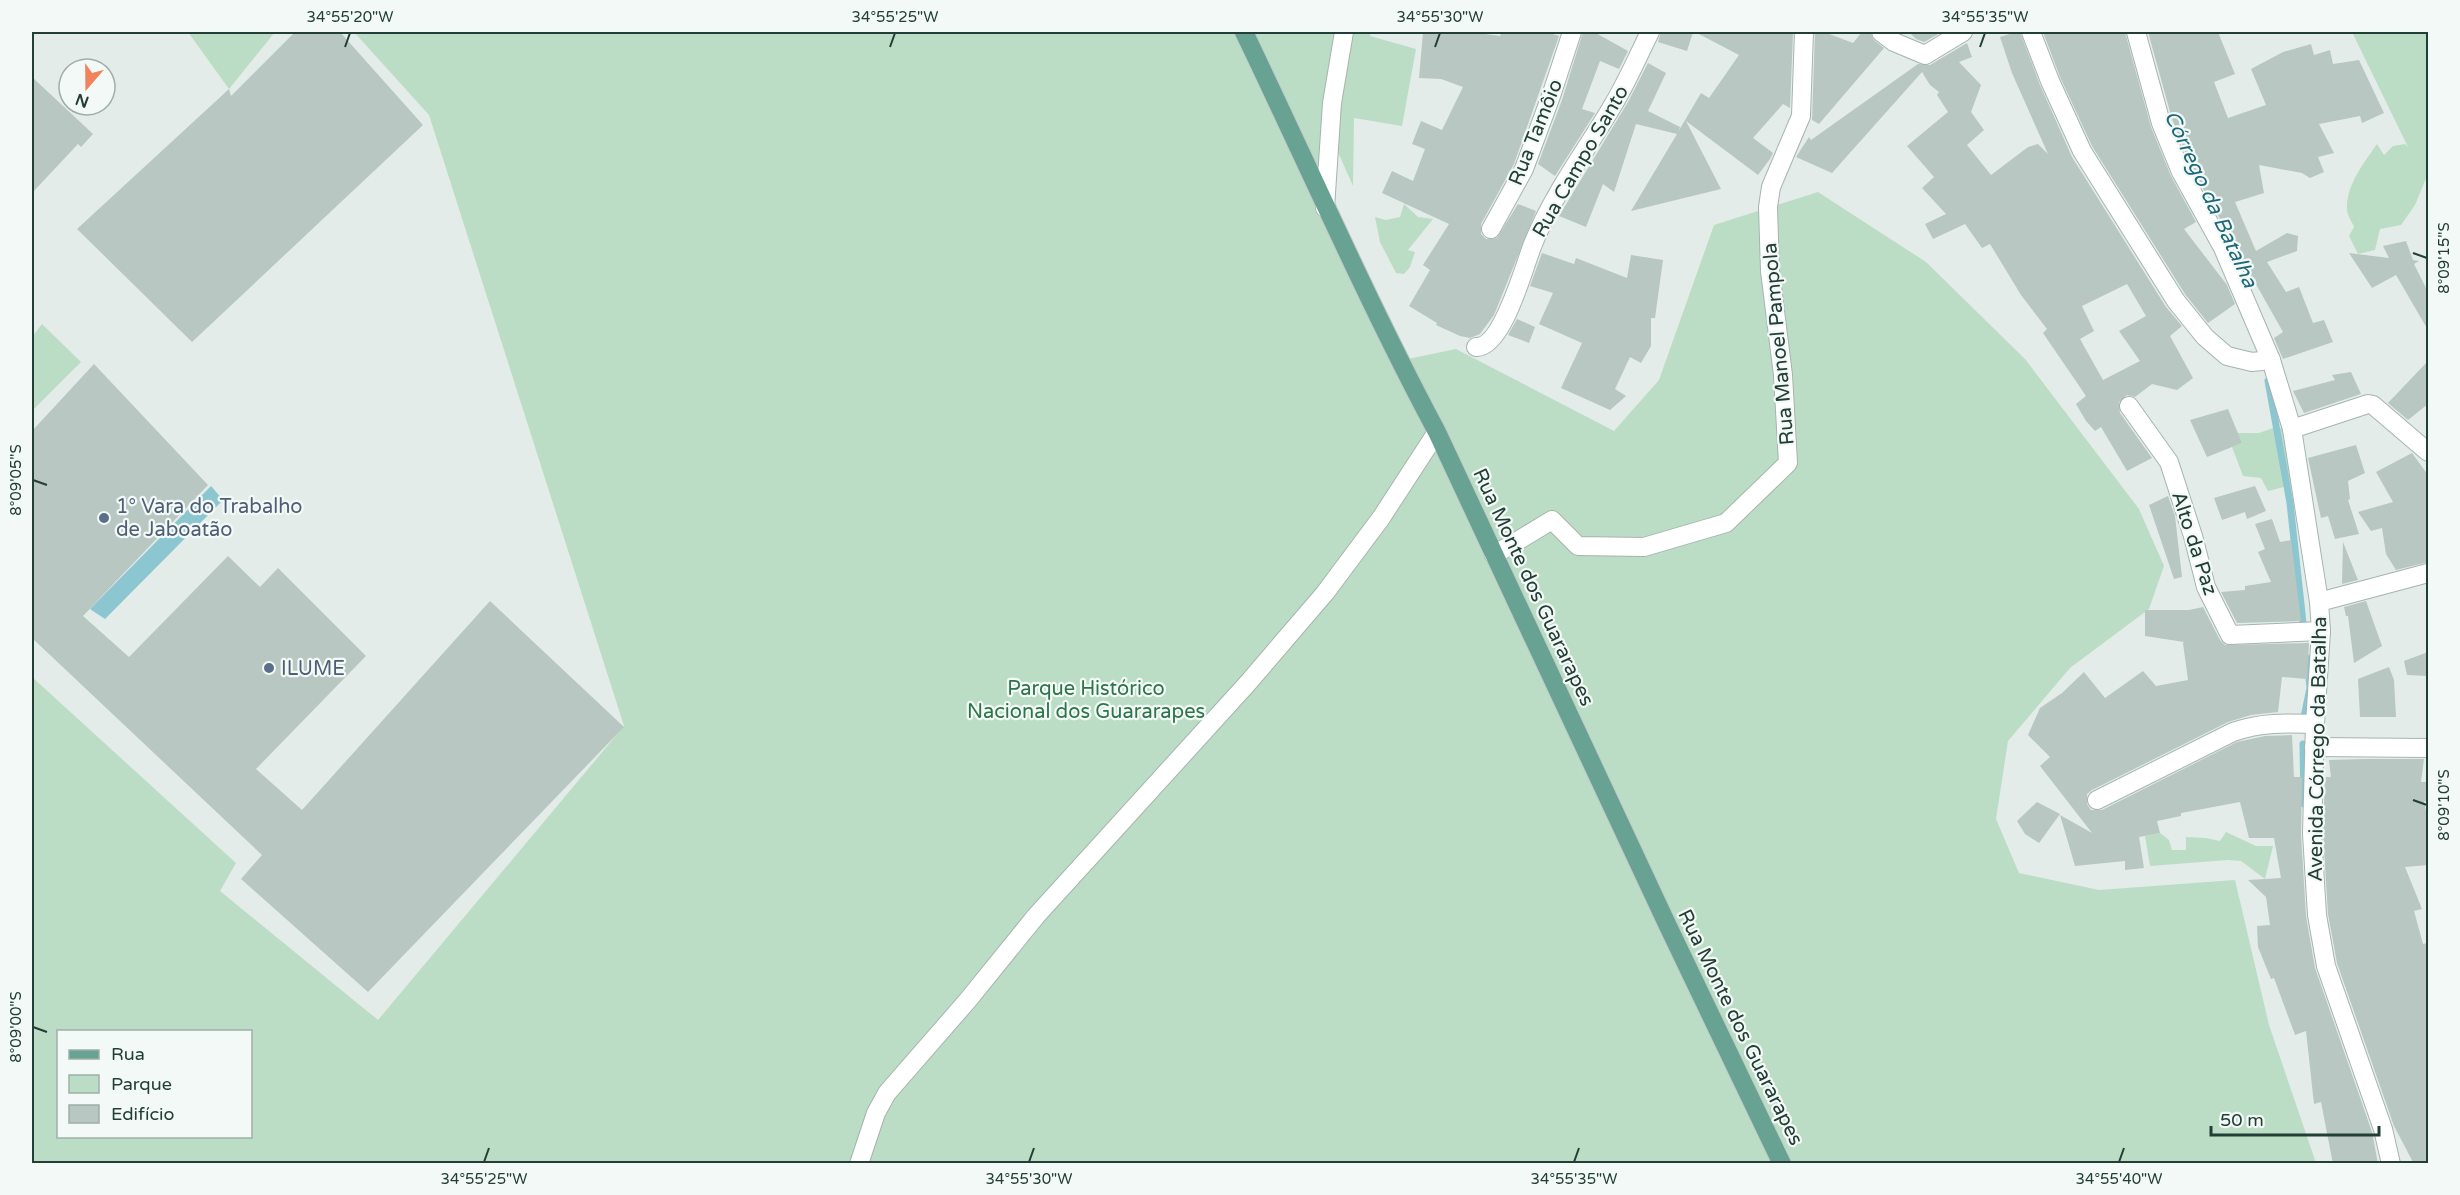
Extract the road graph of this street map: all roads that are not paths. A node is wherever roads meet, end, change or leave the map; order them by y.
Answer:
1 (1244, 32) edge
2 (1344, 32) edge
3 (1572, 32) edge
4 (1650, 32) edge
5 (1804, 32) edge
6 (1881, 32) edge
7 (1963, 32) edge
8 (2031, 32) edge
9 (2136, 32) edge
10 (1325, 208) junction
11 (1491, 229) dead end
12 (1476, 347) dead end
13 (2271, 360) junction
14 (2129, 406) dead end
15 (2292, 429) junction
16 (1437, 432) junction
17 (2428, 452) edge
18 (1494, 555) junction
19 (2428, 573) edge
20 (2319, 602) junction
21 (2321, 631) junction
22 (2315, 724) junction
23 (2314, 747) junction
24 (2428, 748) edge
25 (2097, 800) dead end
26 (860, 1164) edge
27 (1782, 1164) edge
28 (2391, 1164) edge

1 - 10 main road, Rua Monte dos Guararapes
2 - 10 street
3 - 11 street, Rua Tamôio
4 - 12 street, Rua Campo Santo
5 - 18 street, Rua Manoel Pampola
6 - 7 street
8 - 13 street
9 - 13 street, Avenida Córrego da Batalha
10 - 16 main road, Rua Monte dos Guararapes
13 - 15 street, Avenida Córrego da Batalha
14 - 21 street, Alto da Paz
15 - 17 street
15 - 20 street, Avenida Córrego da Batalha
16 - 18 main road, Rua Monte dos Guararapes
16 - 26 street
18 - 27 main road, Rua Monte dos Guararapes
19 - 20 street
20 - 21 street, Avenida Córrego da Batalha
21 - 22 street, Avenida Córrego da Batalha
22 - 23 street, Avenida Córrego da Batalha
22 - 25 street
23 - 24 street
23 - 28 street, Avenida Córrego da Batalha

